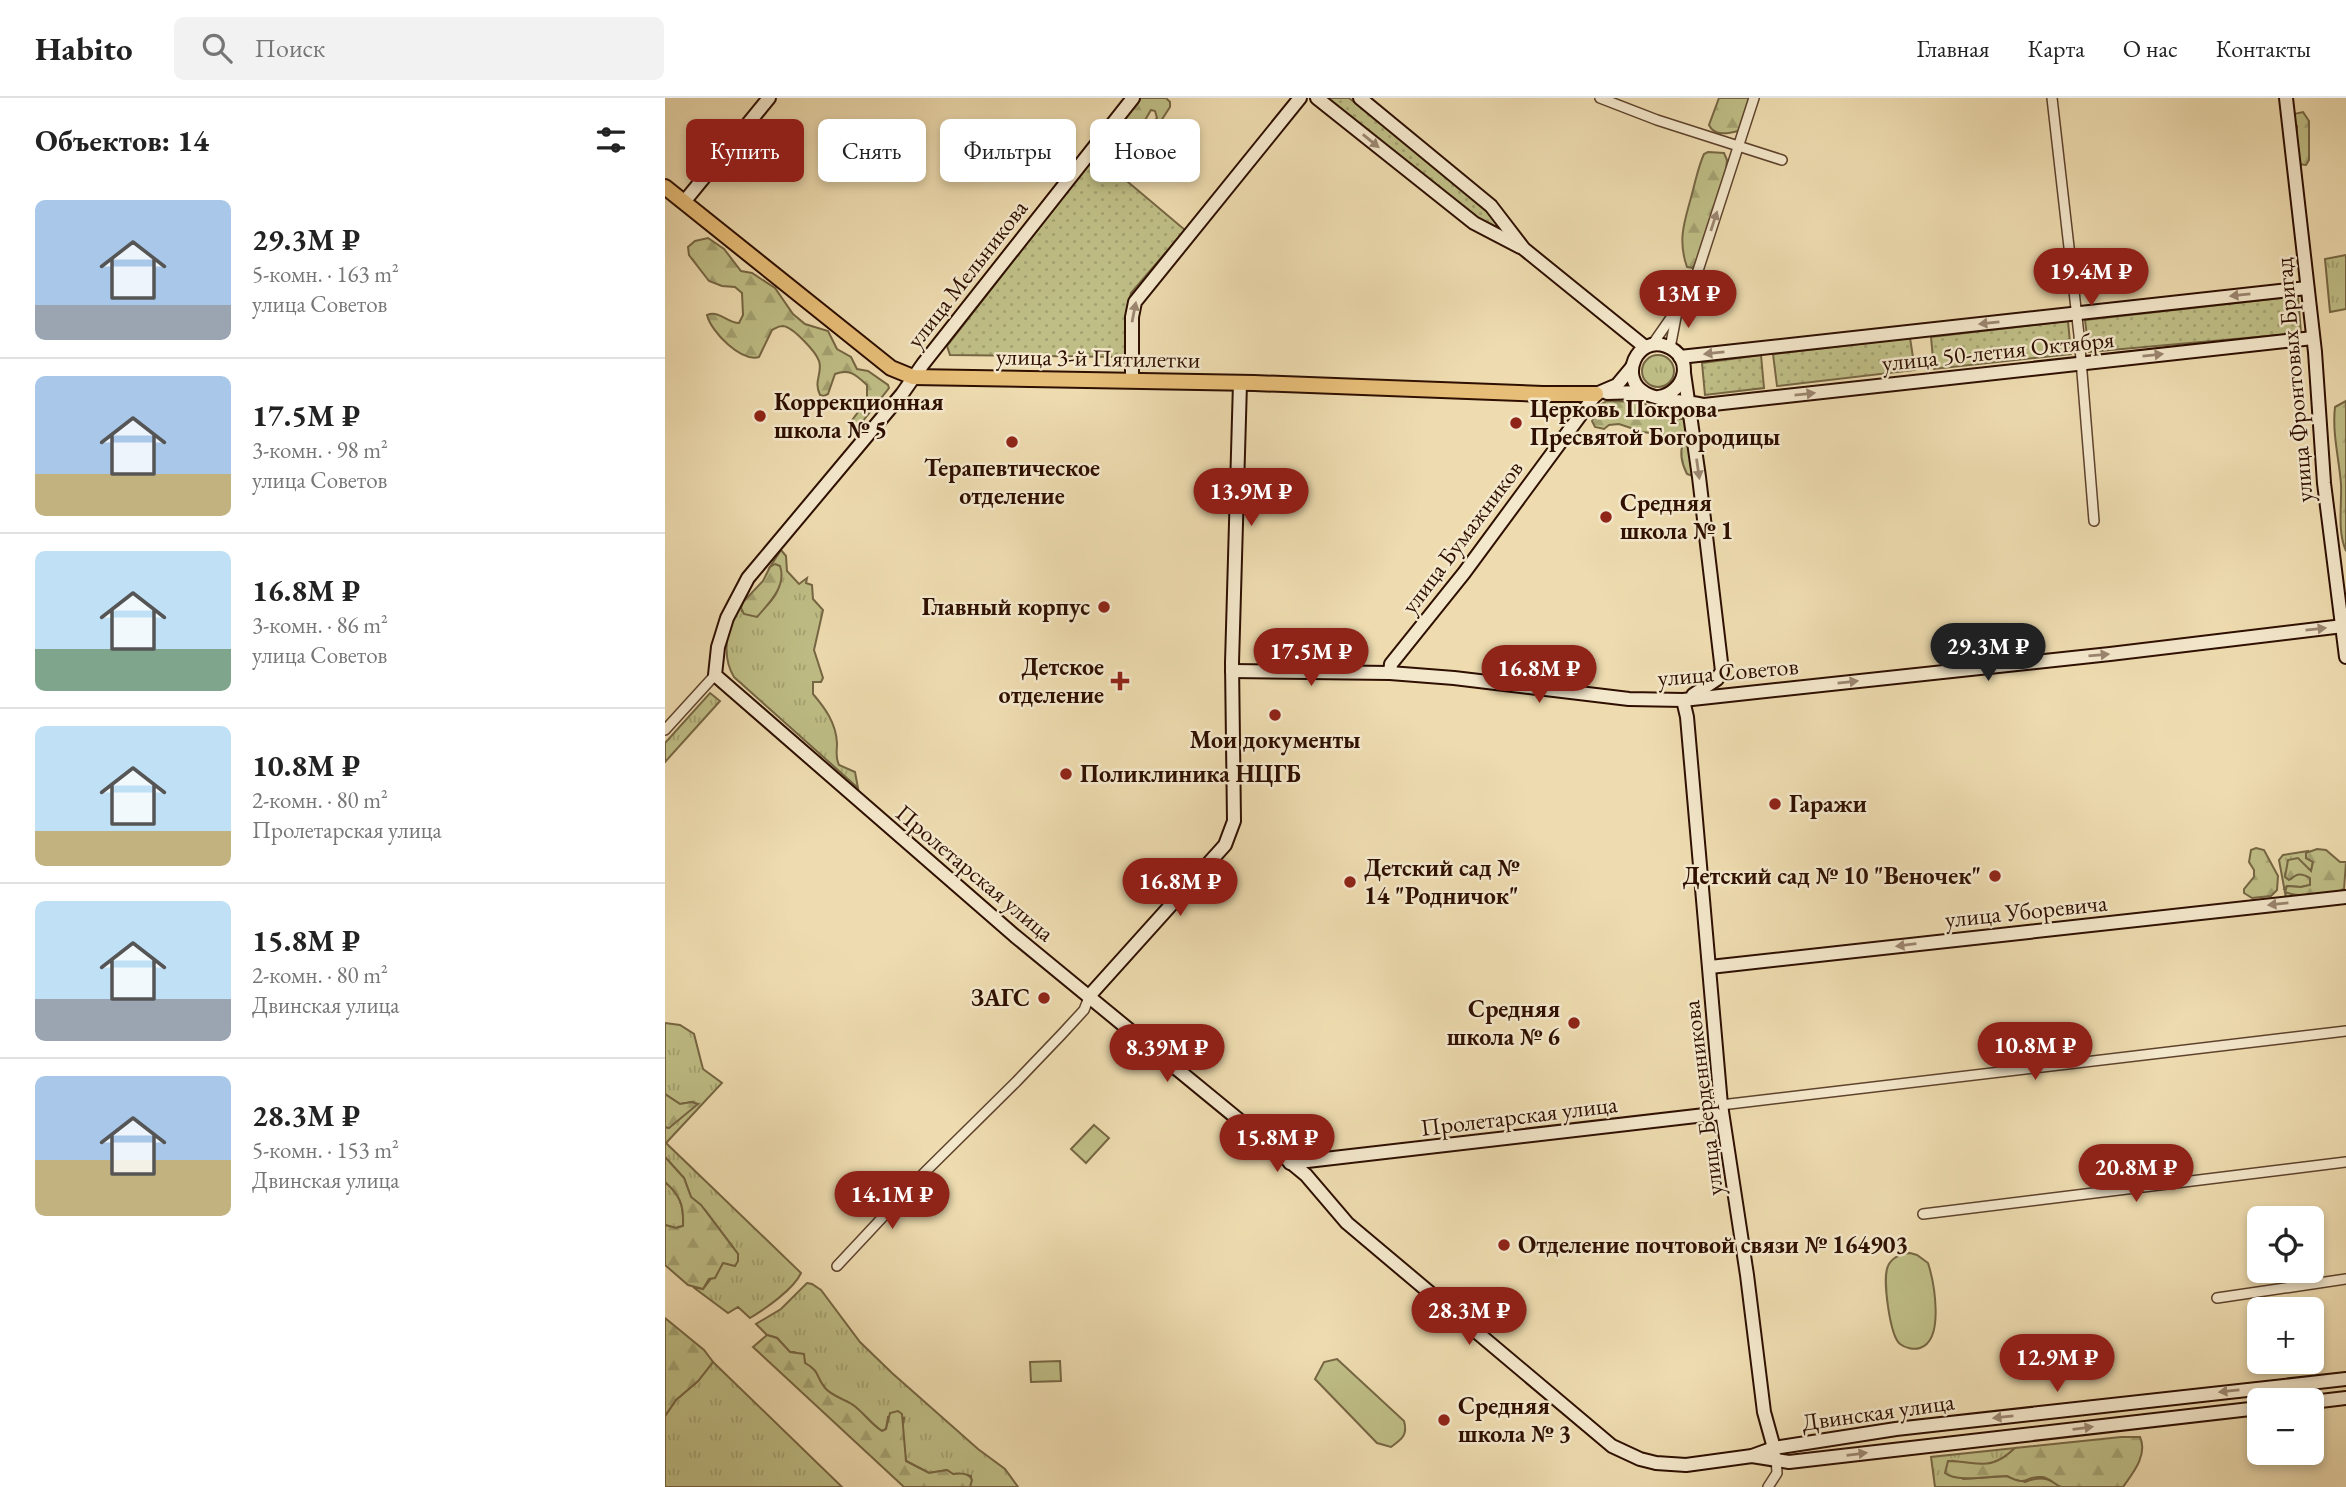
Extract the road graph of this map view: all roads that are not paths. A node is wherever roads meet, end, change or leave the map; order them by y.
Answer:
1 (768, 98) edge
2 (1133, 98) edge
3 (1300, 98) edge
4 (1317, 98) edge
5 (1360, 98) edge
6 (1600, 98) edge
7 (1754, 98) edge
8 (2052, 98) edge
9 (2286, 98) edge
10 (1739, 146) junction
11 (1782, 160) dead end
12 (665, 187) edge
13 (684, 202) junction
14 (1524, 249) junction
15 (2308, 288) junction
16 (1678, 307) junction
17 (2076, 313) junction
18 (2313, 338) junction
19 (1675, 352) junction
20 (1641, 354) junction
21 (2082, 363) junction
22 (1683, 373) junction
23 (913, 377) junction
24 (1132, 380) junction
25 (1240, 383) junction
26 (1642, 392) junction
27 (1596, 394) junction
28 (1658, 397) junction
29 (1689, 401) junction
30 (2094, 521) dead end
31 (2344, 626) edge
32 (2346, 657) edge
33 (1232, 671) junction
34 (1722, 671) junction
35 (1390, 673) junction
36 (715, 675) junction
37 (1732, 693) junction
38 (1683, 700) junction
39 (665, 730) edge
40 (2346, 897) edge
41 (1710, 967) junction
42 (1090, 995) junction
43 (2346, 1031) edge
44 (1721, 1109) junction
45 (1270, 1146) joint
46 (1322, 1158) junction
47 (2346, 1162) edge
48 (1290, 1163) junction
49 (1306, 1175) junction
50 (1923, 1214) dead end
51 (837, 1266) dead end
52 (2346, 1279) edge
53 (2217, 1298) dead end
54 (2346, 1379) edge
55 (2346, 1398) edge
56 (2324, 1401) edge
57 (2247, 1409) edge
58 (1776, 1454) junction
59 (1768, 1487) edge

1 - 13 street
2 - 23 street, улица Мельникова
24 -> 3 street
4 -> 14 street
5 - 14 street
6 - 10 street
7 - 10 street
8 - 17 street
9 - 15 street, улица Фронтовых Бригад
10 - 11 street
16 -> 10 street
12 - 13 main road, улица 3-й Пятилетки
13 - 23 main road, улица 3-й Пятилетки
14 - 20 street
15 -> 17 street, улица 50-летия Октября
15 - 18 street, улица Фронтовых Бригад
16 - 19 street
16 - 20 street
17 -> 19 street, улица 50-летия Октября
17 - 21 street
21 -> 18 street, улица 50-летия Октября
18 - 31 street, улица Фронтовых Бригад
19 - 20 street
19 - 22 street
20 - 26 street
20 - 27 street
29 -> 21 street, улица 50-летия Октября
21 - 30 street
22 - 28 street
22 - 29 street
23 - 24 main road, улица 3-й Пятилетки
23 - 36 street, улица Мельникова
24 - 25 main road, улица 3-й Пятилетки
25 - 27 main road, улица 3-й Пятилетки
25 - 33 street
26 - 27 street
26 - 28 street
27 - 35 street, улица Бумажников
28 - 29 street, улица 50-летия Октября
29 -> 34 street
31 - 32 street, улица Фронтовых Бригад
37 -> 31 street, улица Советов
33 - 35 street, улица Советов
33 - 42 street
34 - 37 street
34 - 38 street
35 - 38 street, улица Советов
36 - 39 street
36 - 42 street, Пролетарская улица
37 - 38 street, улица Советов
38 - 41 street, улица Берденникова
40 -> 41 street, улица Уборевича
41 - 44 street, улица Берденникова
42 - 45 street, Пролетарская улица
42 - 51 street
43 - 44 street, Пролетарская улица
44 - 46 street, Пролетарская улица
44 - 58 street, улица Берденникова
45 - 48 street, Двинская улица
46 - 48 street, Пролетарская улица
46 - 49 street
47 - 50 street
48 - 49 street, Двинская улица
49 - 58 street, Двинская улица
52 - 53 street
54 -> 58 street, Двинская улица
55 - 56 street
58 -> 57 street, Двинская улица
58 - 59 street

